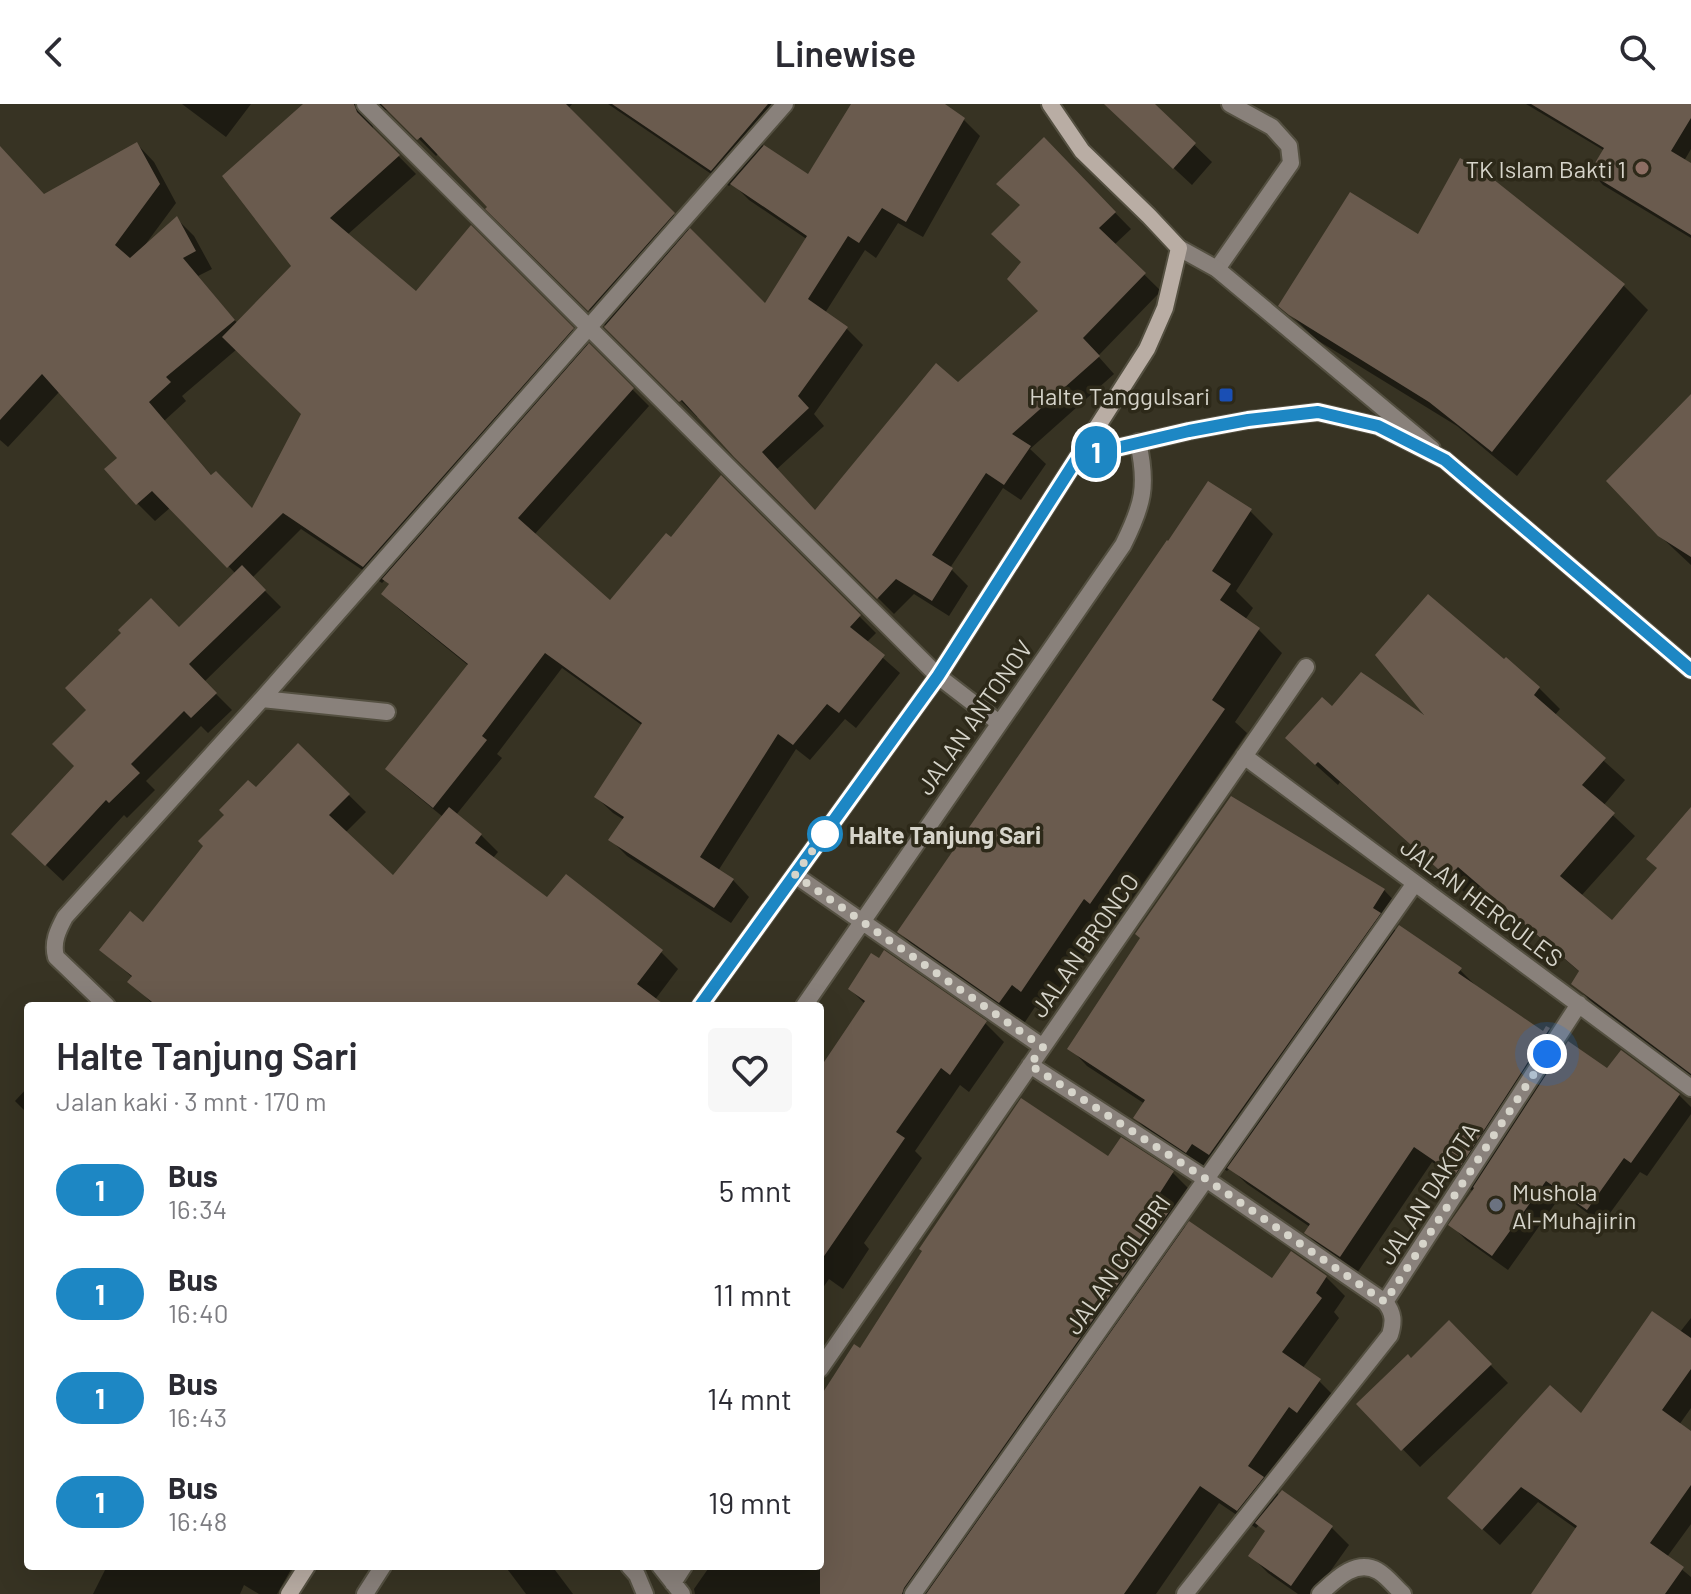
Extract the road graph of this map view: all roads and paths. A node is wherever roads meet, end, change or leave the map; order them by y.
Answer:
1 (365, 104) edge
2 (785, 104) edge
3 (1050, 104) edge
4 (1230, 104) edge
5 (1179, 248) junction
6 (1217, 269) junction
7 (590, 328) junction
8 (1138, 442) junction
9 (1078, 457) junction
10 (1445, 460) junction
11 (1306, 667) dead end
12 (1691, 670) edge
13 (938, 676) junction
14 (262, 699) junction
15 (387, 712) dead end
16 (999, 723) junction
17 (1244, 756) junction
18 (795, 875) junction
19 (1415, 883) junction
20 (862, 922) junction
21 (103, 1002) edge
22 (703, 1002) edge
23 (807, 1002) edge
24 (1579, 1004) junction
25 (1043, 1047) junction
26 (1030, 1065) junction
27 (1691, 1088) edge
28 (1206, 1179) junction
29 (1385, 1302) junction
30 (824, 1363) edge
31 (304, 1570) edge
32 (380, 1570) edge
33 (633, 1570) edge
34 (663, 1570) edge
35 (677, 1588) edge
36 (1188, 1593) edge
37 (289, 1594) edge
38 (365, 1594) edge
39 (645, 1594) edge
40 (913, 1594) edge
41 (1320, 1594) edge
42 (1403, 1594) edge

1 - 7 street
2 - 7 street
3 - 5 main road
4 - 6 street
5 - 6 street
5 - 9 main road
6 - 10 street
7 - 13 street
7 - 14 street
8 - 9 main road
8 - 10 main road
8 - 16 street, JALAN ANTONOV
9 - 13 main road
10 - 12 main road
11 - 17 street, JALAN BRONCO
13 - 16 street
13 - 18 main road
14 - 15 street
14 - 21 street
16 - 20 street, JALAN ANTONOV
17 - 19 street, JALAN HERCULES
17 - 25 street, JALAN BRONCO
18 - 20 street
18 - 22 main road
19 - 24 street, JALAN HERCULES
19 - 28 street, JALAN COLIBRI
20 - 23 street, JALAN ANTONOV
20 - 25 street
24 - 27 street, JALAN HERCULES
24 - 29 street, JALAN DAKOTA
25 - 26 street, JALAN BRONCO
26 - 28 street
26 - 30 street, JALAN BRONCO
28 - 29 street
28 - 40 street, JALAN COLIBRI
29 - 36 street, JALAN DAKOTA
31 - 37 main road
32 - 38 street
33 - 39 street
34 - 35 street
41 - 42 street

